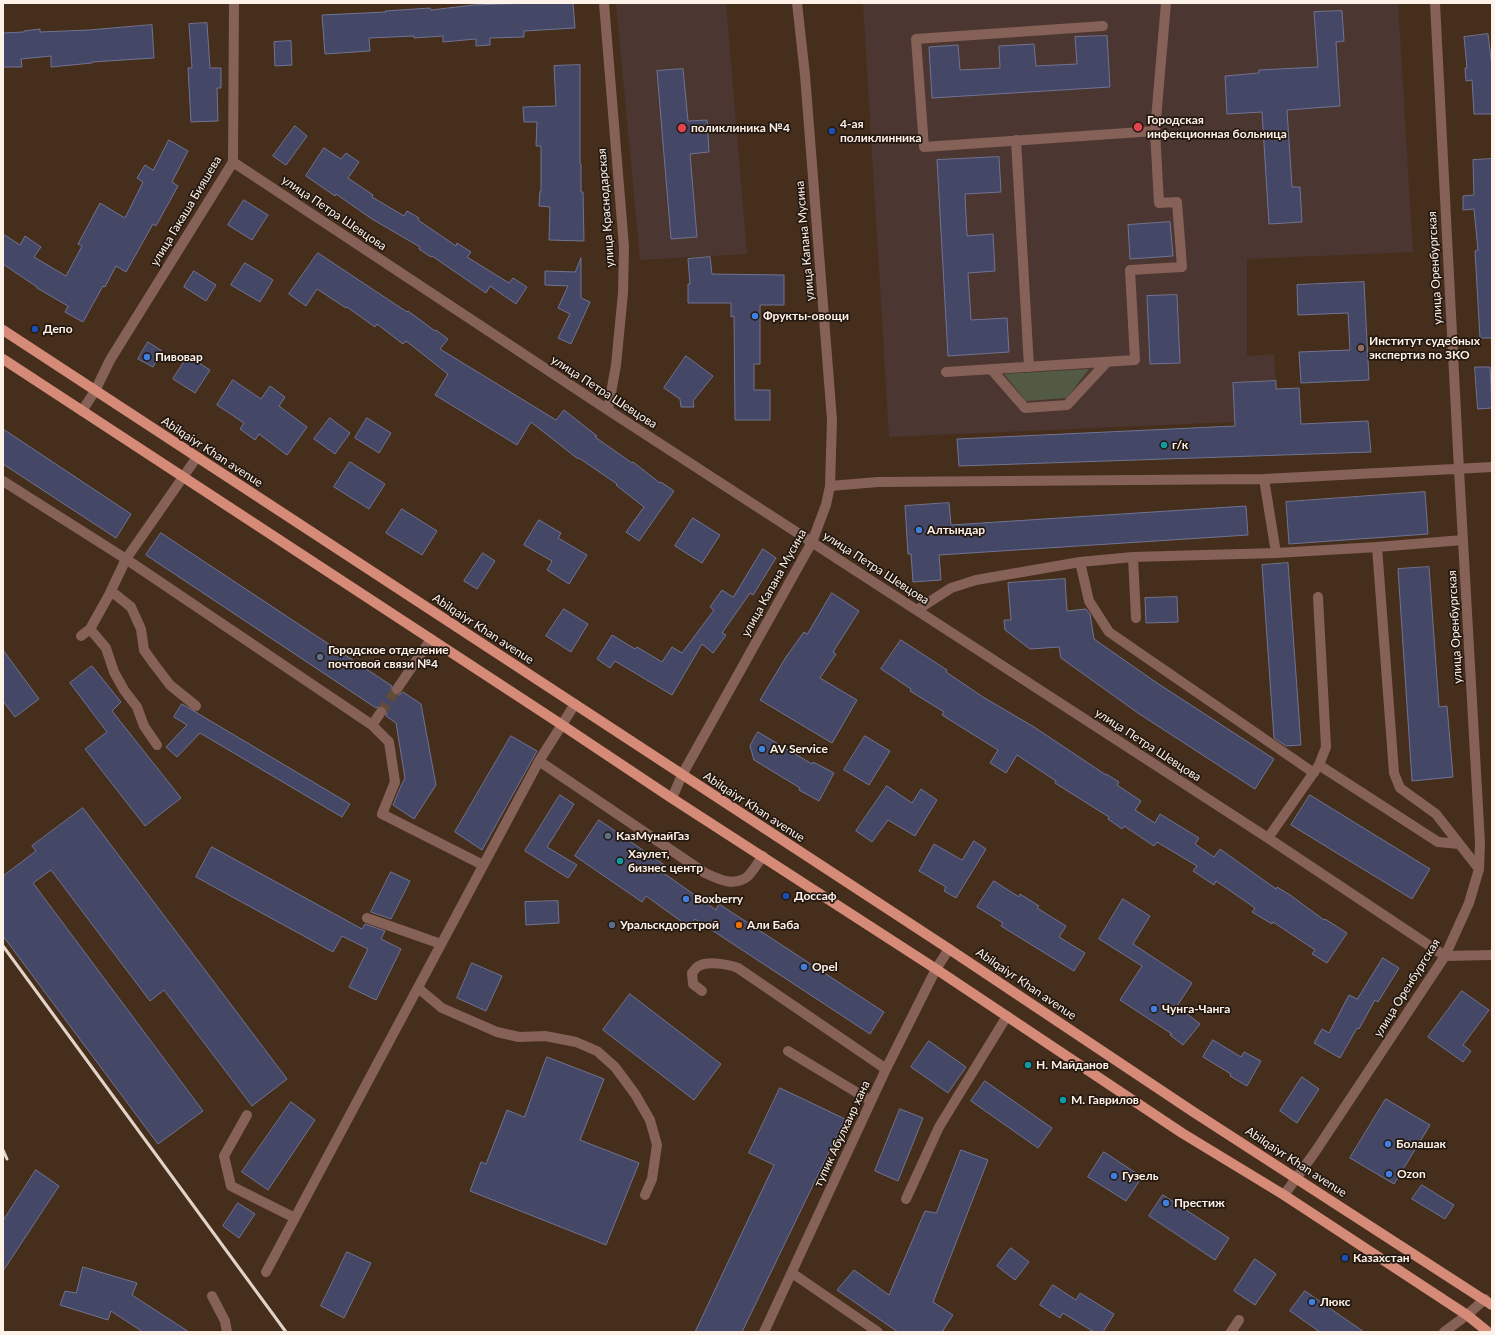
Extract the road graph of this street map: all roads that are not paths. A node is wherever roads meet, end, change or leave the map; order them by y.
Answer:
1 (234, 3) edge
2 (604, 3) edge
3 (797, 3) edge
4 (1166, 3) edge
5 (1435, 3) edge
6 (1103, 26) dead end
7 (1155, 131) junction
8 (1016, 140) junction
9 (233, 162) junction
10 (3, 330) edge
11 (3, 359) edge
12 (1107, 362) junction
13 (1029, 367) junction
14 (991, 369) junction
15 (946, 372) dead end
16 (95, 391) junction
17 (608, 410) junction
18 (82, 411) junction
19 (197, 457) junction
20 (1492, 467) edge
21 (1459, 470) junction
22 (183, 477) junction
23 (1264, 479) junction
24 (3, 481) edge
25 (830, 486) junction
26 (1463, 540) junction
27 (812, 542) junction
28 (1378, 547) junction
29 (1276, 553) junction
30 (1133, 557) junction
31 (126, 558) junction
32 (1080, 562) junction
33 (111, 591) junction
34 (1318, 597) dead end
35 (917, 610) junction
36 (1136, 618) dead end
37 (90, 629) junction
38 (81, 636) dead end
39 (431, 639) junction
40 (397, 689) tunnel mouth
41 (575, 704) junction
42 (196, 706) dead end
43 (381, 712) tunnel mouth
44 (562, 724) junction
45 (372, 725) junction
46 (157, 746) dead end
47 (539, 761) junction
48 (1317, 769) junction
49 (682, 775) junction
50 (672, 798) junction
51 (1268, 838) junction
52 (1459, 844) junction
53 (763, 856) junction
54 (483, 865) junction
55 (1479, 869) junction
56 (367, 918) dead end
57 (441, 944) junction
58 (949, 949) junction
59 (1492, 955) edge
60 (1445, 956) junction
61 (936, 969) junction
62 (418, 988) junction
63 (702, 991) dead end
64 (1007, 1016) junction
65 (788, 1051) dead end
66 (886, 1069) junction
67 (871, 1101) junction
68 (247, 1115) dead end
69 (1297, 1178) junction
70 (645, 1195) dead end
71 (1284, 1195) junction
72 (906, 1199) dead end
73 (295, 1218) junction
74 (266, 1272) dead end
75 (792, 1273) junction
76 (212, 1296) dead end
77 (1488, 1302) edge
78 (1467, 1315) junction
79 (1239, 1320) dead end
80 (227, 1332) edge
81 (764, 1332) edge
82 (878, 1332) edge
83 (1231, 1332) edge
84 (1444, 1332) edge
85 (1488, 1332) edge

1 - 9 street, улица Гакаша Бияшева
2 - 17 street, улица Краснодарская
3 - 25 street, улица Капана Мусина
4 - 7 street
5 - 21 street, улица Оренбургская
6 - 8 street
7 - 8 street
7 - 12 street
8 - 13 street
9 - 16 street, улица Гакаша Бияшева
9 - 17 street, улица Петра Шевцова
10 - 16 main road, Abilqaiyr Khan avenue
11 - 18 main road
12 - 13 street
12 - 14 street
13 - 14 street
14 - 15 street
16 - 18 street, улица Гакаша Бияшева
16 - 19 main road, Abilqaiyr Khan avenue
17 - 27 street, улица Петра Шевцова
18 - 22 main road
19 - 22 street
19 - 41 main road, Abilqaiyr Khan avenue
20 - 21 street
21 - 23 street
21 - 26 street, улица Оренбургская
22 - 31 street
22 - 39 main road
23 - 25 street
23 - 29 street
24 - 31 street
25 - 27 street, улица Капана Мусина
26 - 28 street
26 - 55 street, улица Оренбургская
27 - 35 street, улица Петра Шевцова
27 - 49 street, улица Капана Мусина
28 - 29 street
28 - 52 street
29 - 30 street
30 - 32 street
30 - 36 street
31 - 33 street
31 - 45 street
32 - 35 street
32 - 48 street
33 - 37 street
33 - 42 street
34 - 48 street
35 - 51 street, улица Петра Шевцова
37 - 38 street
37 - 46 street
39 - 40 street
39 - 44 main road
41 - 44 street
41 - 49 main road, Abilqaiyr Khan avenue
43 - 45 street
44 - 47 street
44 - 50 main road
45 - 54 street
47 - 53 street
47 - 54 street
48 - 51 street
48 - 52 street
49 - 50 street, улица Капана Мусина
49 - 58 main road, Abilqaiyr Khan avenue
50 - 53 main road
51 - 60 street, улица Петра Шевцова
52 - 55 street
53 - 61 main road
54 - 57 street
55 - 60 street, улица Оренбургская
56 - 57 street
57 - 62 street
58 - 61 street, тупик Абулхаир хана
58 - 69 main road, Abilqaiyr Khan avenue
59 - 60 street
60 - 69 street, улица Оренбургская
61 - 64 main road
61 - 66 street, тупик Абулхаир хана
62 - 70 street
62 - 73 street
63 - 66 street
64 - 71 main road
64 - 72 street
65 - 67 street
66 - 67 street, тупик Абулхаир хана
67 - 75 street, тупик Абулхаир хана
68 - 73 street
69 - 71 street, улица Оренбургская
69 - 77 main road, Abilqaiyr Khan avenue
71 - 78 main road
73 - 74 street
75 - 81 street, тупик Абулхаир хана
75 - 82 street
76 - 80 street
77 - 78 street
78 - 84 street
78 - 85 main road
79 - 83 street

